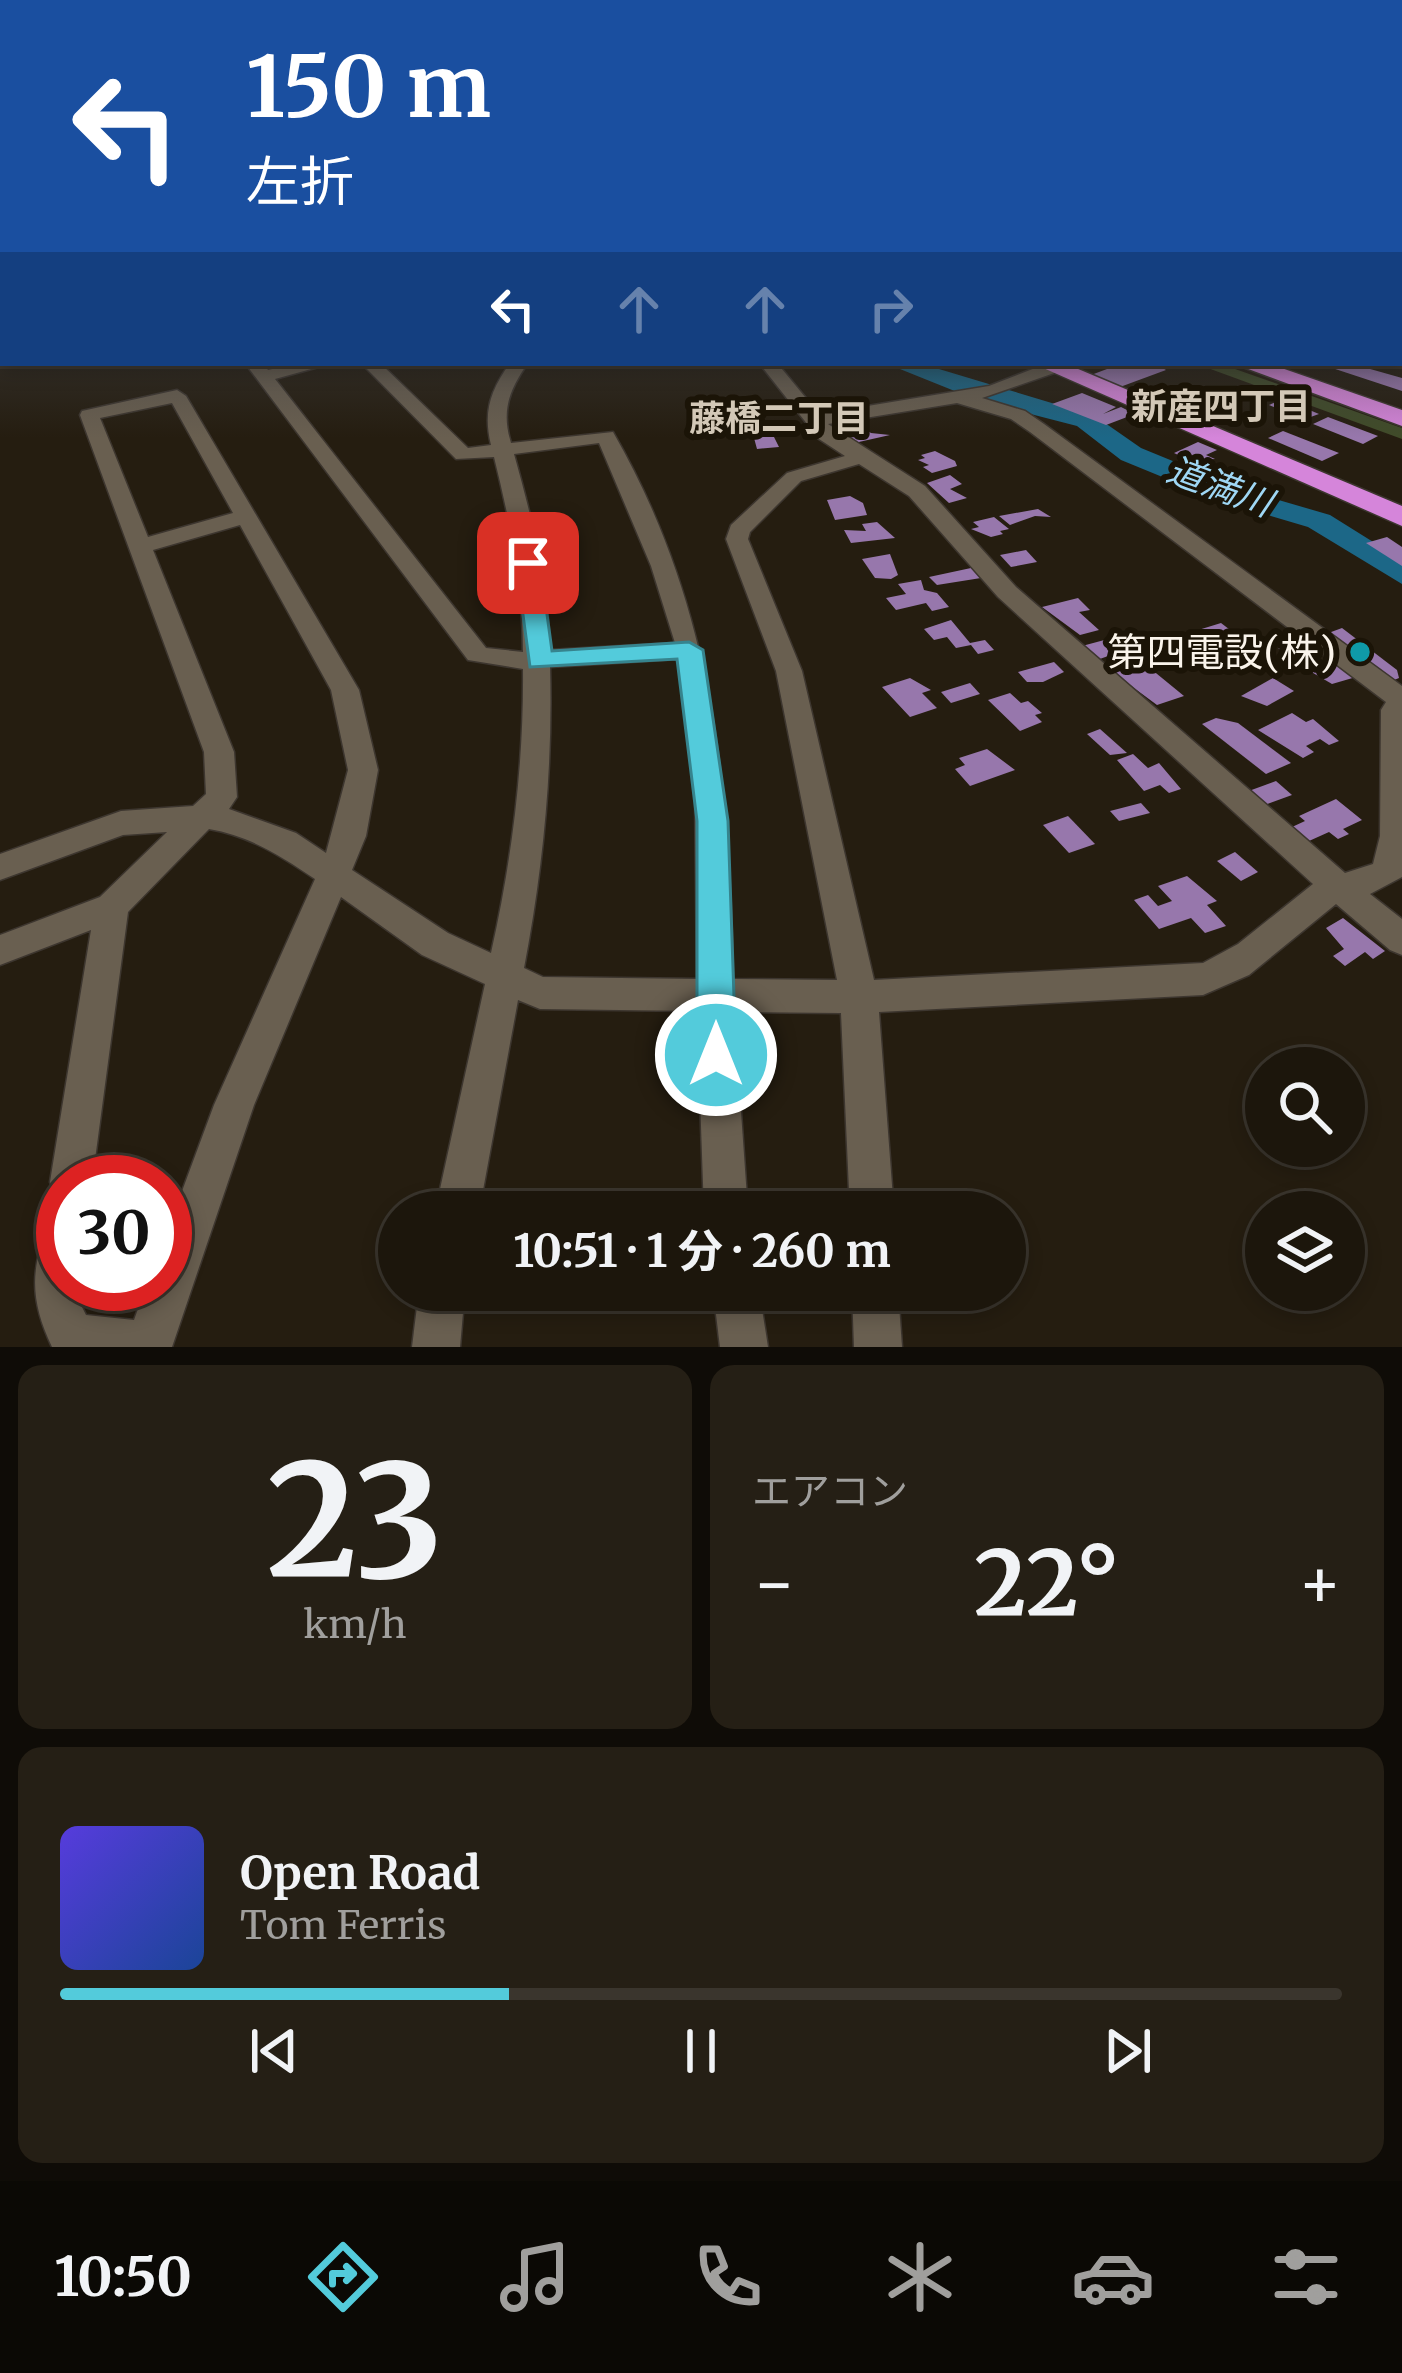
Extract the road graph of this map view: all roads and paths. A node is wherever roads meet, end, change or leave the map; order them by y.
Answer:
1 (292, 366) edge
2 (373, 366) edge
3 (512, 366) edge
4 (770, 366) edge
5 (1046, 366) edge
6 (1051, 366) edge
7 (1253, 366) edge
8 (1281, 366) edge
9 (259, 369) edge
10 (962, 398) junction
11 (1402, 408) edge
12 (1402, 418) edge
13 (814, 421) junction
14 (500, 450) junction
15 (859, 458) junction
16 (1289, 468) junction
17 (1402, 496) edge
18 (245, 517) junction
19 (1402, 518) edge
20 (139, 547) junction
21 (689, 650) junction
22 (539, 661) junction
23 (1402, 702) edge
24 (207, 817) junction
25 (0, 867) edge
26 (334, 874) junction
27 (1339, 889) junction
28 (112, 907) junction
29 (1402, 940) edge
30 (0, 950) edge
31 (506, 981) junction
32 (859, 997) junction
33 (716, 998) junction
34 (75, 1155) edge
35 (461, 1191) edge
36 (725, 1191) edge
37 (871, 1191) edge
38 (59, 1311) edge
39 (440, 1311) edge
40 (739, 1311) edge
41 (876, 1311) edge
42 (149, 1346) edge
43 (436, 1347) edge
44 (744, 1347) edge
45 (878, 1347) edge

1 - 9 street
2 - 14 street
3 - 14 street
4 - 13 street
5 - 10 street
6 - 16 highway
7 - 12 highway
8 - 11 highway
9 - 22 street
10 - 13 street
10 - 23 street
13 - 15 street
14 - 21 street
14 - 22 street
15 - 27 street
15 - 32 street
16 - 17 highway
16 - 19 highway
18 - 20 street
18 - 20 street
18 - 26 street
20 - 24 street
21 - 22 street
21 - 33 street
22 - 31 street
23 - 27 street
24 - 25 street
24 - 26 street
24 - 28 street
26 - 31 street
26 - 42 street
27 - 29 street
27 - 32 street
28 - 30 street
28 - 34 street
31 - 33 street
31 - 35 street
32 - 33 street
32 - 37 street
33 - 36 street
38 - 42 street
39 - 43 street
40 - 44 street
41 - 45 street

